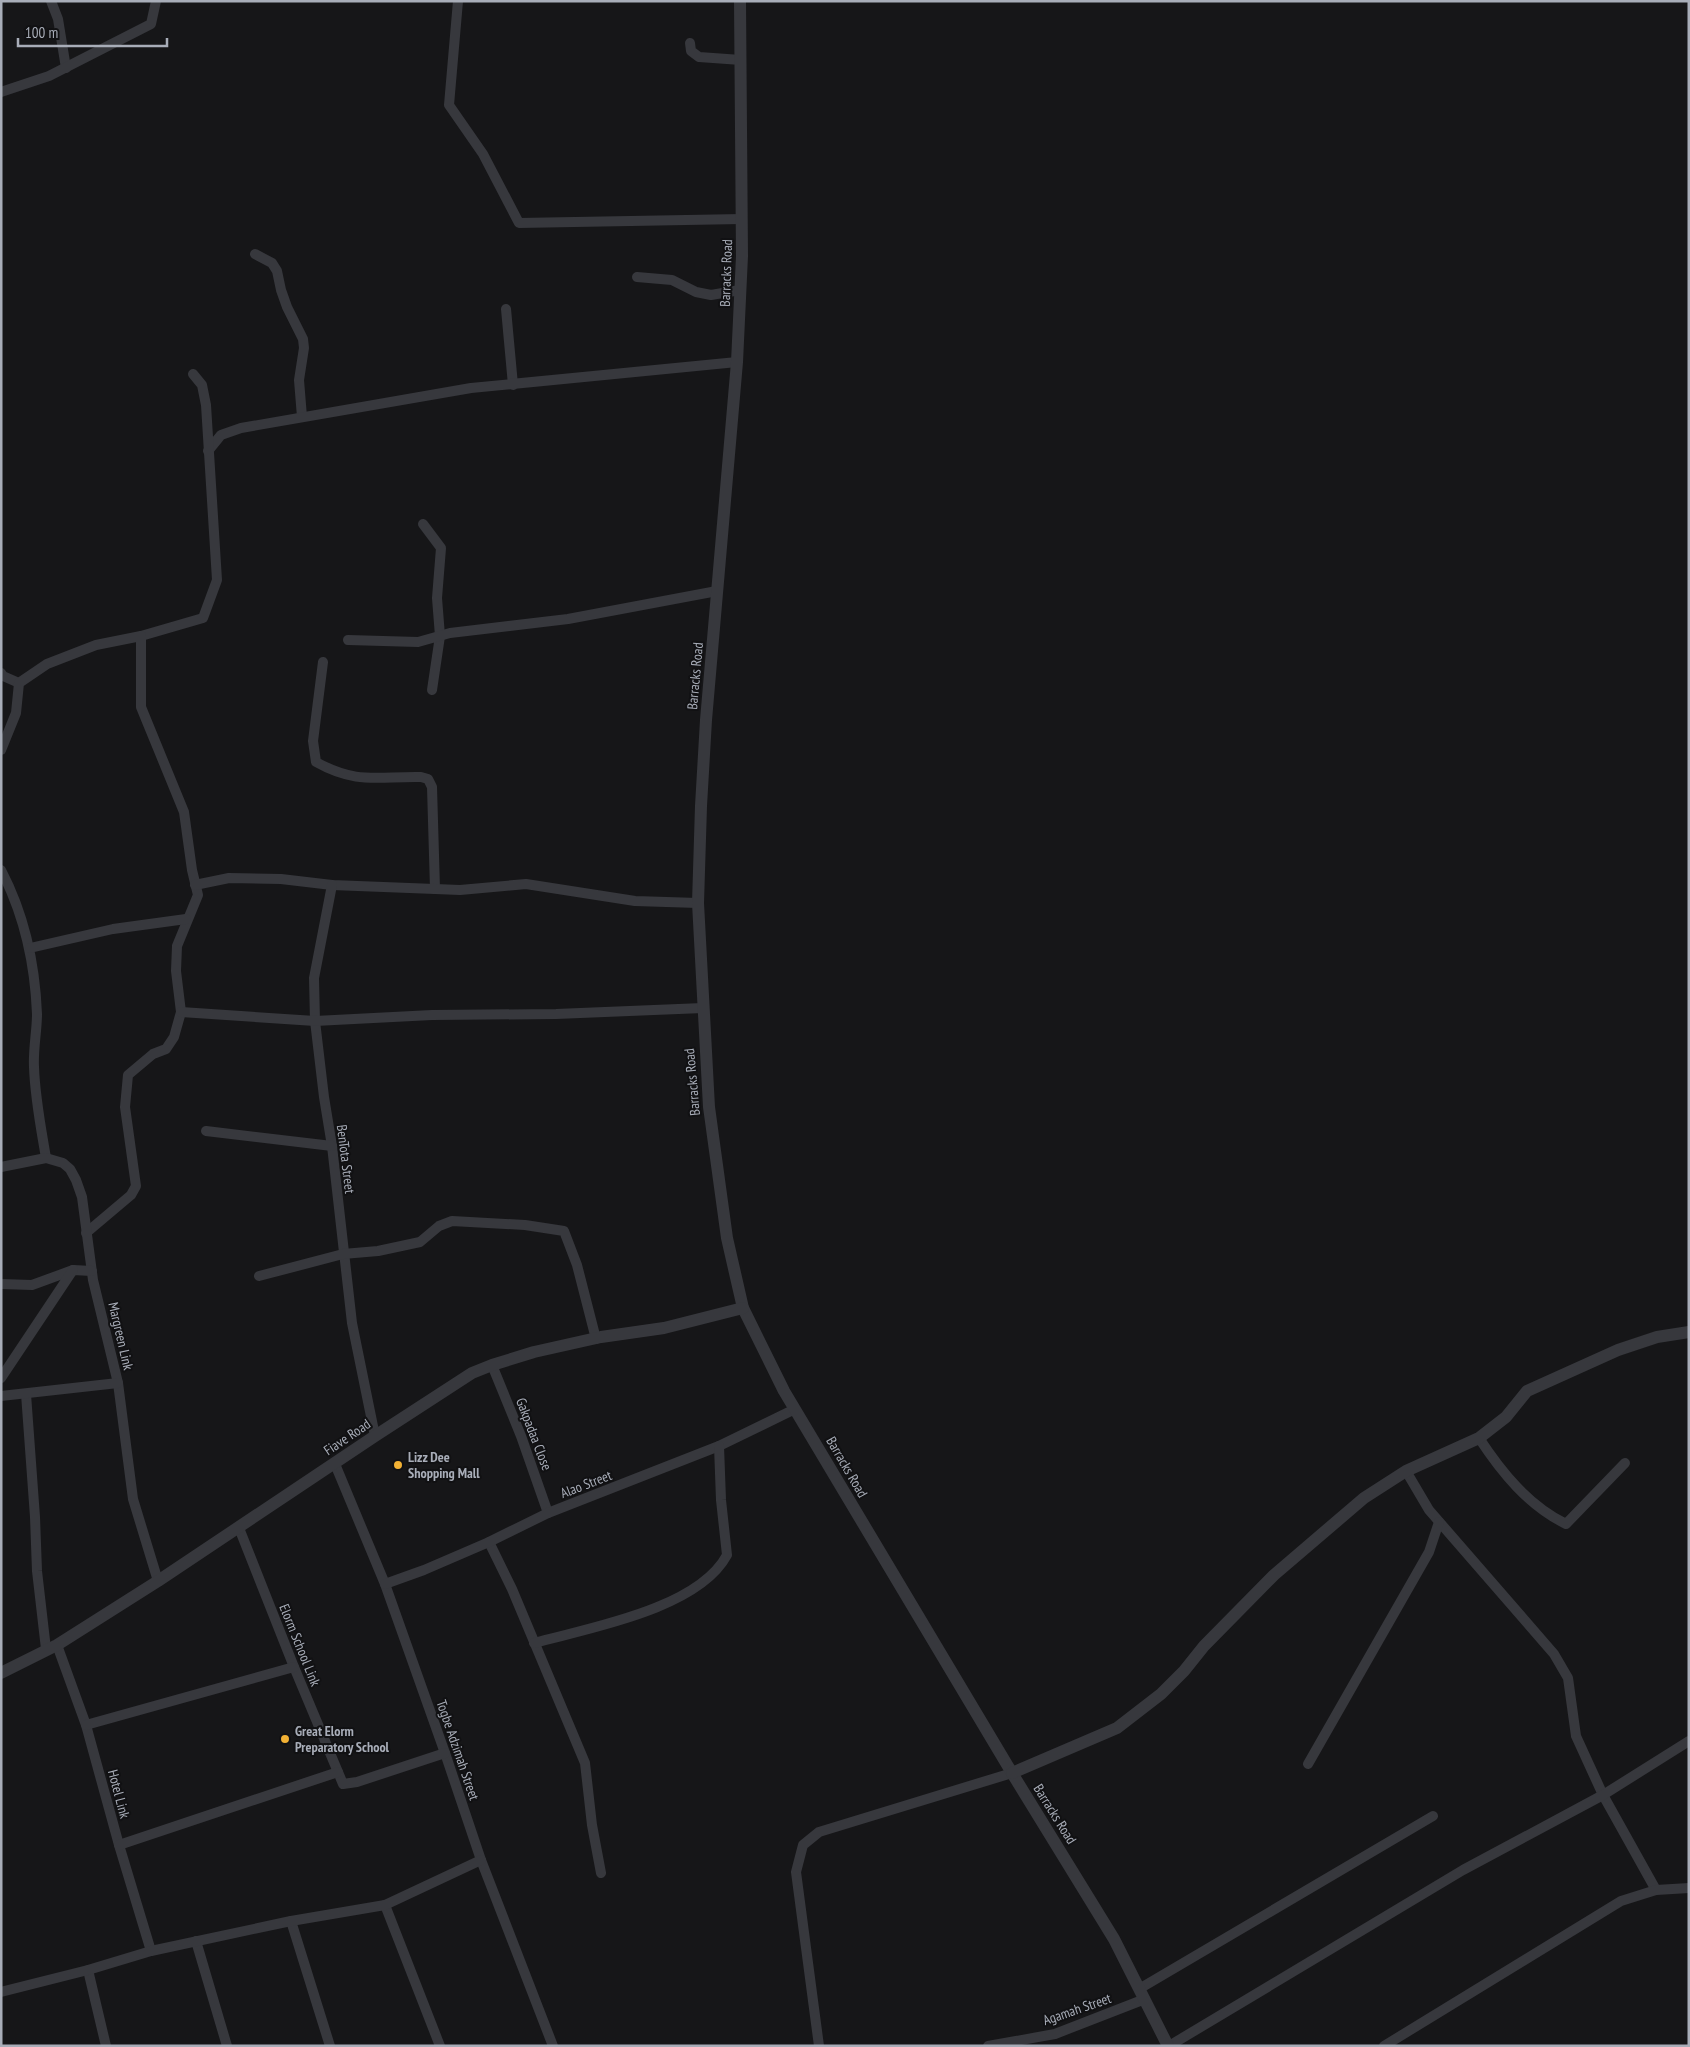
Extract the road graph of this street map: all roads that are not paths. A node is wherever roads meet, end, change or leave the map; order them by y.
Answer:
1 (52, 1) edge
2 (156, 1) edge
3 (458, 1) edge
4 (740, 1) edge
5 (690, 44) dead end
6 (741, 60) junction
7 (66, 68) junction
8 (1, 92) edge
9 (742, 219) junction
10 (255, 254) dead end
11 (637, 277) dead end
12 (740, 290) junction
13 (506, 309) dead end
14 (737, 362) junction
15 (192, 374) dead end
16 (513, 385) junction
17 (302, 417) junction
18 (208, 451) junction
19 (423, 524) dead end
20 (717, 591) junction
21 (141, 636) junction
22 (440, 636) junction
23 (348, 640) dead end
24 (322, 662) dead end
25 (1, 673) edge
26 (18, 683) junction
27 (432, 690) dead end
28 (1, 750) edge
29 (1, 870) edge
30 (195, 885) junction
31 (332, 885) junction
32 (435, 889) junction
33 (698, 903) junction
34 (186, 919) junction
35 (30, 948) junction
36 (703, 1008) junction
37 (181, 1012) junction
38 (315, 1020) junction
39 (206, 1131) dead end
40 (332, 1146) junction
41 (46, 1158) junction
42 (1, 1167) edge
43 (86, 1233) junction
44 (343, 1254) junction
45 (73, 1270) junction
46 (92, 1271) junction
47 (259, 1276) dead end
48 (1, 1284) edge
49 (743, 1308) junction
50 (1689, 1332) edge
51 (596, 1339) junction
52 (492, 1365) junction
53 (1, 1378) edge
54 (118, 1383) junction
55 (26, 1394) junction
56 (1, 1396) edge
57 (795, 1408) junction
58 (375, 1436) junction
59 (1479, 1438) junction
60 (719, 1446) junction
61 (1625, 1463) dead end
62 (335, 1464) junction
63 (1406, 1471) junction
64 (548, 1513) junction
65 (1439, 1522) junction
66 (239, 1528) junction
67 (489, 1542) junction
68 (158, 1581) junction
69 (385, 1584) junction
70 (534, 1643) junction
71 (52, 1647) junction
72 (294, 1667) junction
73 (1, 1673) edge
74 (86, 1725) junction
75 (1689, 1741) edge
76 (445, 1753) junction
77 (1308, 1764) dead end
78 (338, 1772) junction
79 (1012, 1773) junction
80 (1603, 1795) junction
81 (1433, 1816) dead end
82 (119, 1845) junction
83 (481, 1860) junction
84 (601, 1873) dead end
85 (1689, 1888) edge
86 (1656, 1890) junction
87 (384, 1905) junction
88 (290, 1921) junction
89 (196, 1941) junction
90 (151, 1951) junction
91 (88, 1970) junction
92 (1, 1992) edge
93 (1142, 1994) junction
94 (106, 2046) edge
95 (226, 2046) edge
96 (330, 2046) edge
97 (440, 2046) edge
98 (553, 2046) edge
99 (819, 2046) edge
100 (988, 2046) edge
101 (1169, 2046) edge
102 (1384, 2046) edge

1 - 7 street
2 - 7 street
3 - 9 street
4 - 6 street, Barracks Road
5 - 6 street
6 - 9 street, Barracks Road
7 - 8 street
9 - 12 street, Barracks Road
10 - 17 street
11 - 12 street
12 - 14 street, Barracks Road
13 - 16 street
14 - 16 street
14 - 20 street, Barracks Road
15 - 18 street
16 - 17 street
17 - 18 street
18 - 21 street
19 - 22 street
20 - 22 street
20 - 33 street, Barracks Road
21 - 26 street
21 - 30 street
22 - 23 street
22 - 27 street
24 - 32 street
25 - 26 street
26 - 28 street
29 - 35 street
30 - 31 street
30 - 34 street
31 - 32 street
31 - 38 street, BenTota Street
32 - 33 street
33 - 36 street, Barracks Road
34 - 35 street
34 - 37 street
35 - 41 street
36 - 38 street
36 - 49 street, Barracks Road
37 - 38 street
37 - 43 street
38 - 40 street, BenTota Street
39 - 40 street
40 - 44 street, BenTota Street
41 - 42 street
41 - 43 street, Margreen Link
43 - 46 street, Margreen Link
44 - 47 street
44 - 51 street
44 - 58 street, BenTota Street
45 - 46 street
45 - 48 street
45 - 53 street
46 - 54 street, Margreen Link
49 - 51 street, Fiave Road
49 - 57 street, Barracks Road
50 - 59 street
51 - 52 street, Fiave Road
52 - 58 street, Fiave Road
52 - 64 street, Gakpadaa Close
54 - 55 street
54 - 68 street, Margreen Link
55 - 56 street
55 - 71 street, Hotel Link
57 - 60 street, Alao Street
57 - 79 street, Barracks Road
58 - 62 street, Fiave Road
59 - 61 street
59 - 63 street
60 - 64 street, Alao Street
60 - 70 street
62 - 66 street, Fiave Road
62 - 69 street, Togbe Adzimah Street
63 - 65 street
63 - 79 street
64 - 67 street, Alao Street
65 - 77 street
65 - 80 street
66 - 68 street, Fiave Road
66 - 72 street, Elorm School Link
67 - 69 street, Alao Street
67 - 70 street
68 - 71 street, Fiave Road
69 - 76 street, Togbe Adzimah Street
70 - 84 street
71 - 73 street, Fiave Road
71 - 74 street, Hotel Link
72 - 74 street
72 - 78 street, Elorm School Link
74 - 82 street, Hotel Link
75 - 80 street
76 - 78 street
76 - 83 street, Togbe Adzimah Street
78 - 82 street
79 - 93 street, Barracks Road
79 - 99 street
80 - 86 street
80 - 101 street
81 - 93 street, Agamah Street
82 - 90 street, Hotel Link
83 - 87 street
83 - 98 street, Togbe Adzimah Street
85 - 86 street
86 - 102 street
87 - 88 street
87 - 97 street
88 - 89 street
88 - 96 street
89 - 90 street
89 - 95 street
90 - 91 street
91 - 92 street
91 - 94 street
93 - 100 street, Agamah Street
93 - 101 street, Barracks Road

